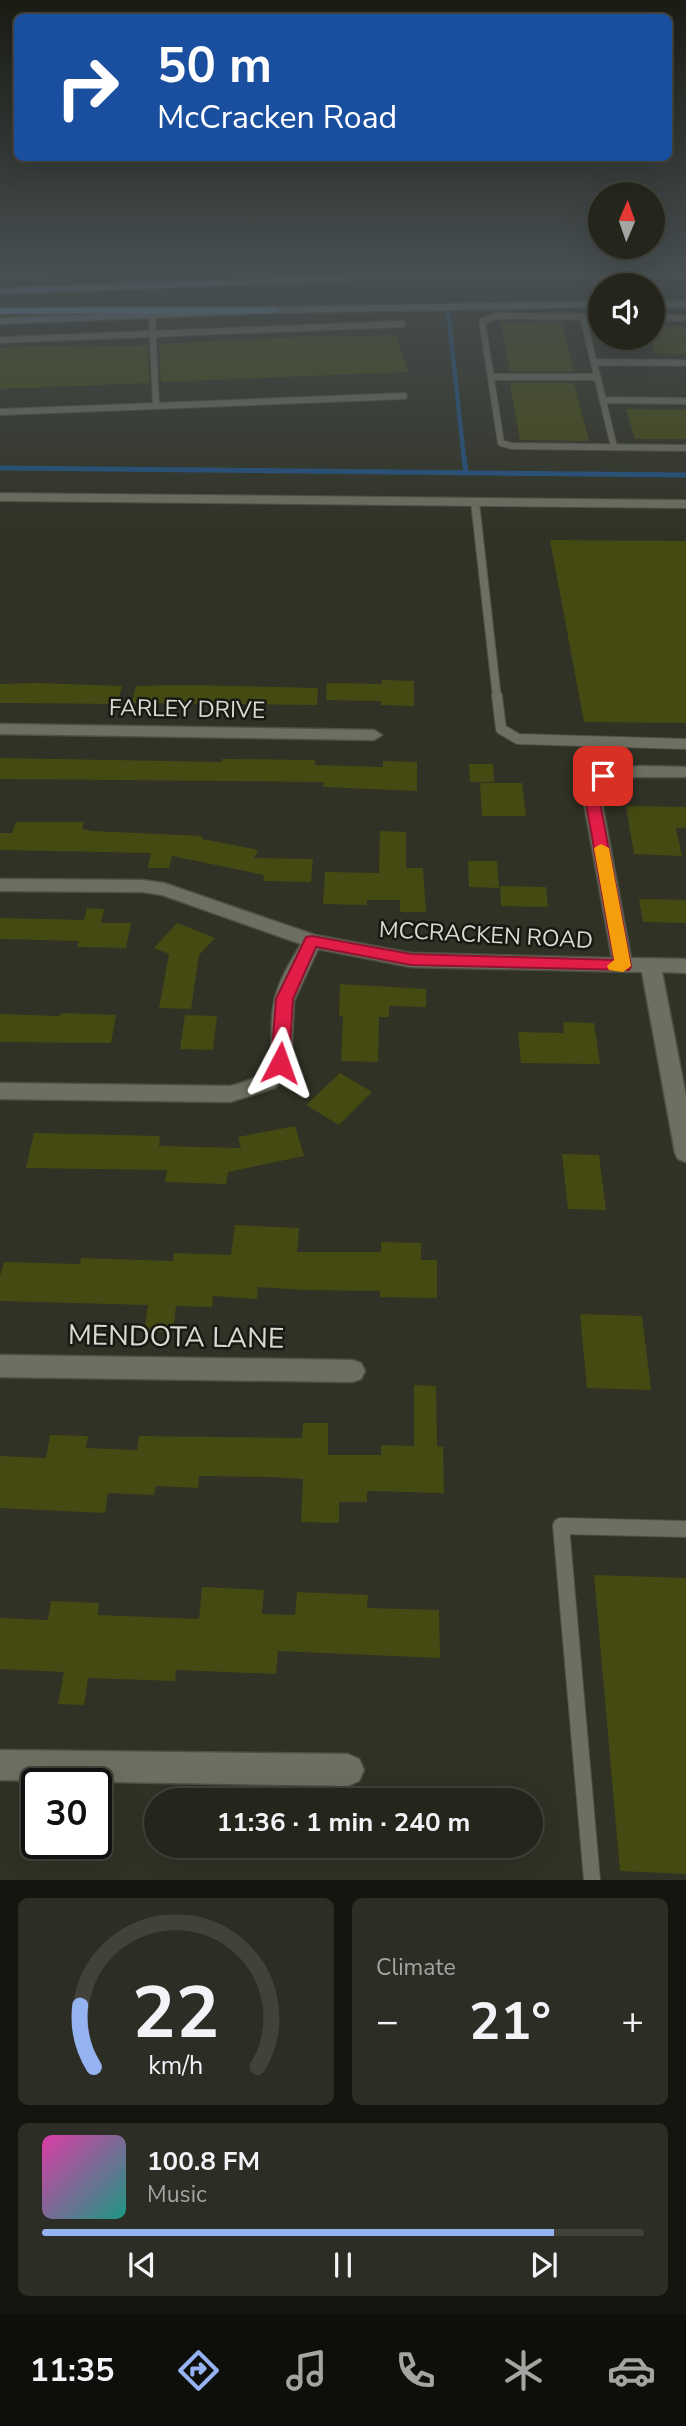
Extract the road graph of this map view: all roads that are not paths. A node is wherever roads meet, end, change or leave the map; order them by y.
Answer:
1 (153, 359) edge
2 (488, 359) edge
3 (593, 359) edge
4 (594, 362) junction
5 (686, 363) edge
6 (491, 377) junction
7 (597, 377) junction
8 (404, 396) dead end
9 (603, 400) junction
10 (686, 401) edge
11 (156, 406) junction
12 (0, 412) edge
13 (614, 447) junction
14 (686, 448) edge
15 (0, 497) edge
16 (475, 502) junction
17 (686, 504) edge
18 (0, 729) edge
19 (374, 736) dead end
20 (686, 744) edge
21 (686, 772) edge
22 (0, 885) edge
23 (312, 941) junction
24 (623, 966) junction
25 (651, 966) junction
26 (686, 966) edge
27 (0, 1091) edge
28 (686, 1153) edge
29 (0, 1366) edge
30 (352, 1371) dead end
31 (686, 1529) edge
32 (0, 1766) edge
33 (348, 1770) dead end
34 (592, 1880) edge

1 - 11 lane
2 - 6 lane
3 - 4 lane
4 - 5 lane
4 - 7 lane
6 - 7 lane
6 - 13 lane
7 - 9 lane
8 - 11 lane
9 - 10 lane
9 - 13 lane
11 - 12 lane
13 - 14 lane
15 - 16 lane
16 - 17 lane
16 - 20 lane
18 - 19 street, FARLEY DRIVE
21 - 24 street
22 - 23 street, MCCRACKEN ROAD
23 - 24 street, MCCRACKEN ROAD
23 - 27 street
24 - 25 street, MCCRACKEN ROAD
25 - 26 street, MCCRACKEN ROAD
25 - 28 street
29 - 30 street, MENDOTA LANE
31 - 34 lane
32 - 33 street

